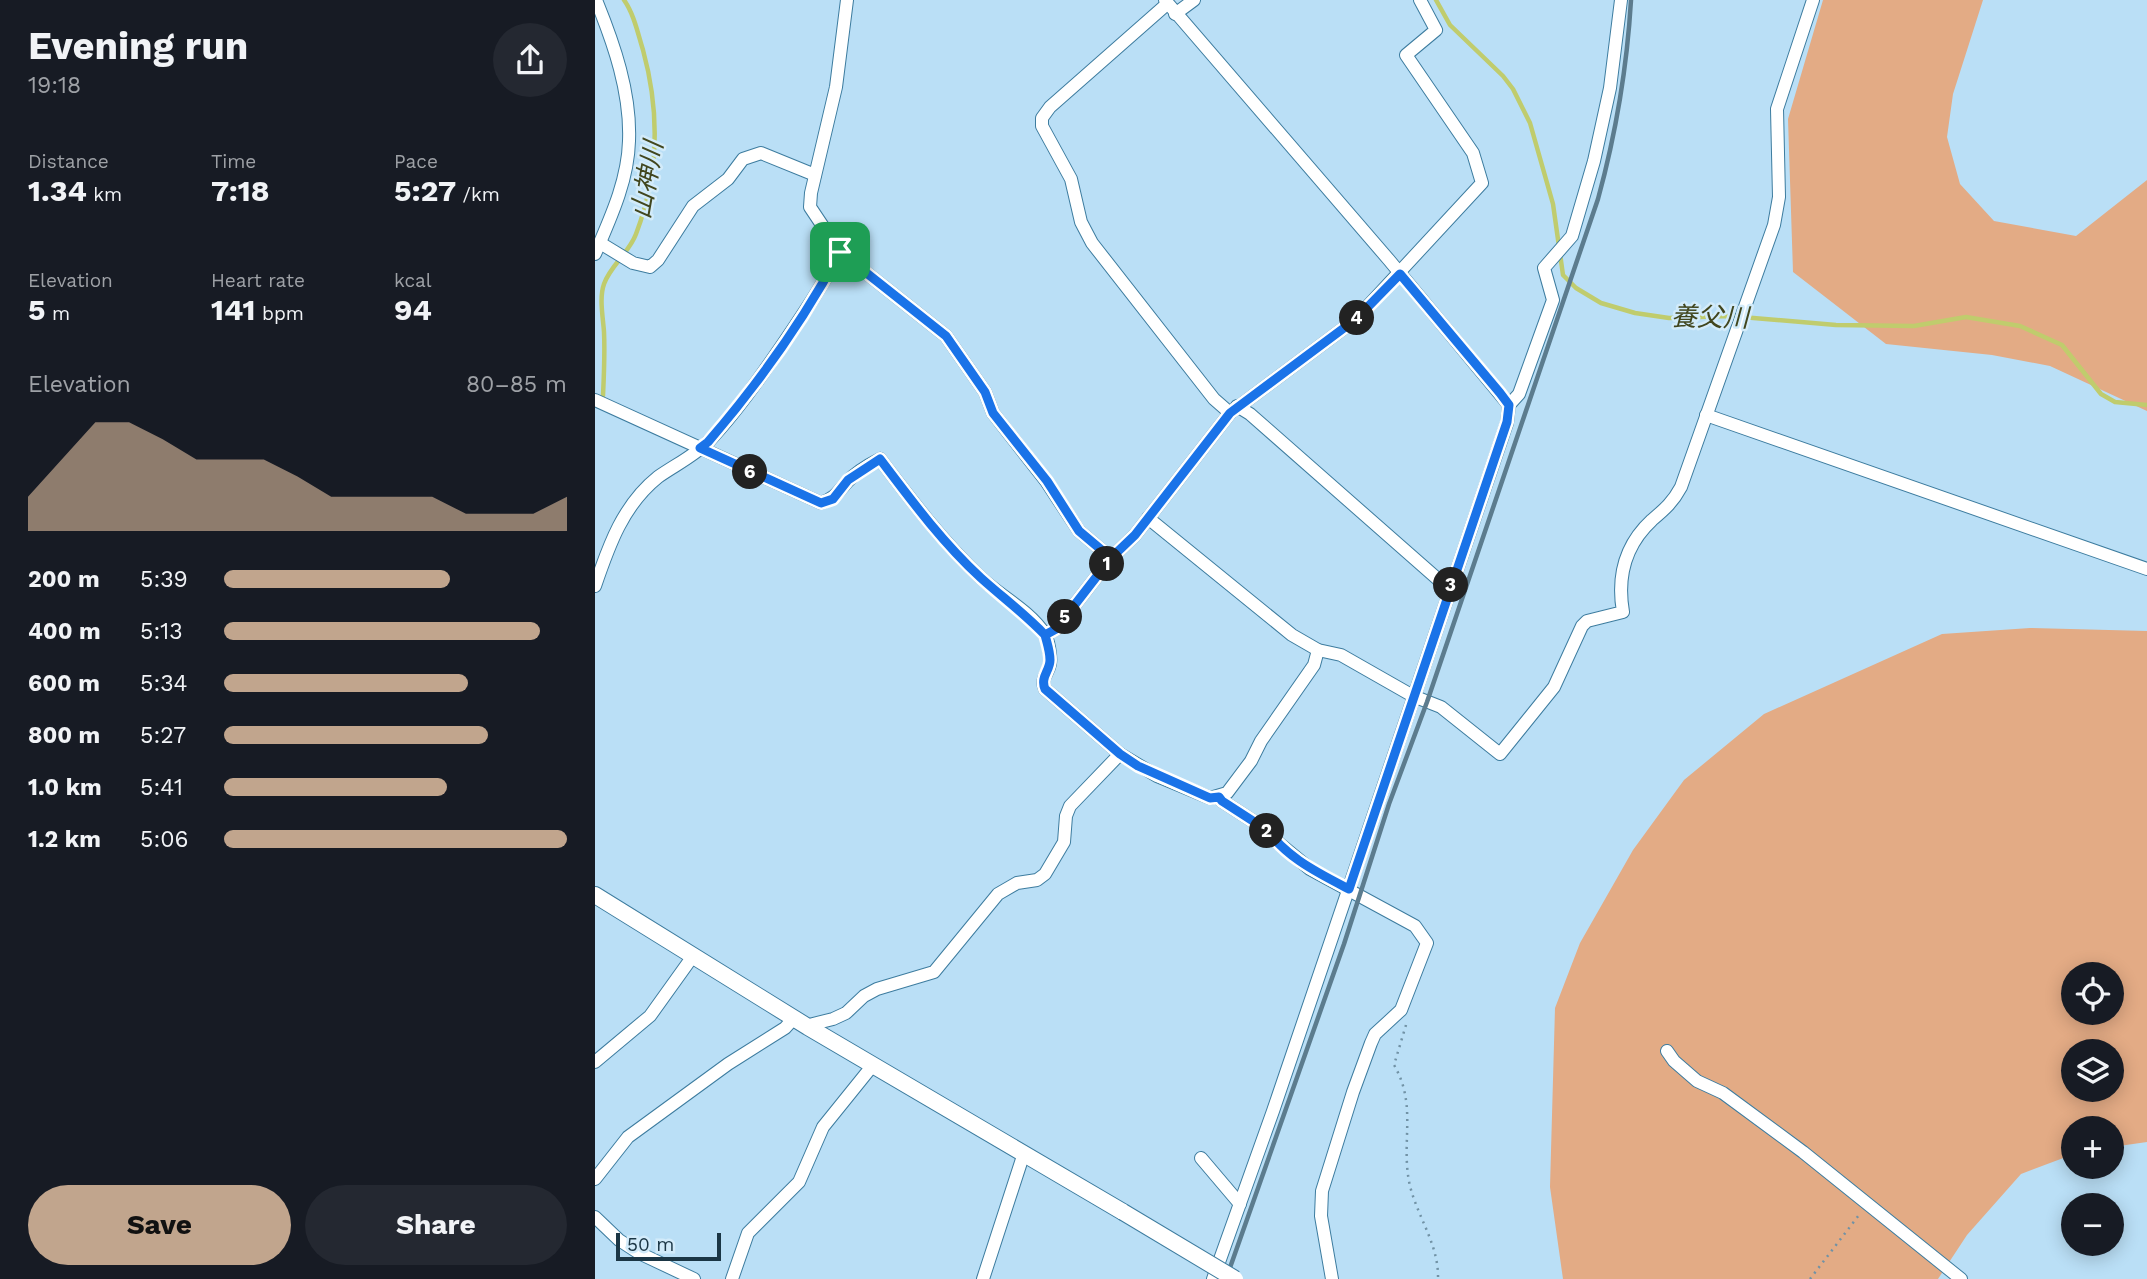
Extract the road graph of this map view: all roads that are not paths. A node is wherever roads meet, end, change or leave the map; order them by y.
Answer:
1 (596, 0) edge
2 (847, 0) edge
3 (1194, 0) edge
4 (1420, 0) edge
5 (1621, 0) edge
6 (1814, 0) edge
7 (1169, 6) edge
8 (815, 174) junction
9 (597, 249) edge
10 (840, 252) junction
11 (1400, 274) junction
12 (595, 400) edge
13 (1509, 405) junction
14 (1233, 409) junction
15 (1706, 415) junction
16 (700, 448) junction
17 (1148, 519) junction
18 (1111, 558) junction
19 (2147, 569) edge
20 (595, 586) edge
21 (1449, 589) junction
22 (1045, 635) junction
23 (1318, 650) junction
24 (1413, 696) junction
25 (1120, 754) junction
26 (1219, 797) junction
27 (1349, 889) junction
28 (595, 895) edge
29 (693, 956) junction
30 (794, 1018) junction
31 (808, 1027) junction
32 (1667, 1051) dead end
33 (595, 1062) edge
34 (873, 1065) junction
35 (1024, 1153) junction
36 (1201, 1158) dead end
37 (595, 1179) edge
38 (1240, 1204) junction
39 (595, 1217) edge
40 (694, 1279) edge
41 (732, 1279) edge
42 (983, 1279) edge
43 (1213, 1279) edge
44 (1235, 1279) edge
45 (1332, 1279) edge
46 (1961, 1279) edge

1 - 9 street
2 - 8 street
3 - 7 street
4 - 11 street
5 - 13 street
6 - 15 street
7 - 11 street
7 - 14 street
8 - 9 street
8 - 10 street
10 - 16 street
10 - 18 street
11 - 13 street
11 - 14 street
12 - 16 street
13 - 21 street
14 - 17 street
14 - 21 street
15 - 19 street
15 - 24 street
16 - 20 street
16 - 22 street
17 - 18 street
17 - 23 street
18 - 22 street
21 - 24 street
22 - 25 street
23 - 24 street
23 - 26 street
24 - 27 street
25 - 26 street
25 - 31 street
26 - 27 street
27 - 38 street
27 - 45 street
28 - 29 street
29 - 30 street
29 - 33 street
30 - 31 street
30 - 37 street
31 - 34 street
32 - 46 street
34 - 35 street
34 - 41 street
35 - 42 street
35 - 44 street, bridge
36 - 38 street
38 - 43 street
39 - 40 street

